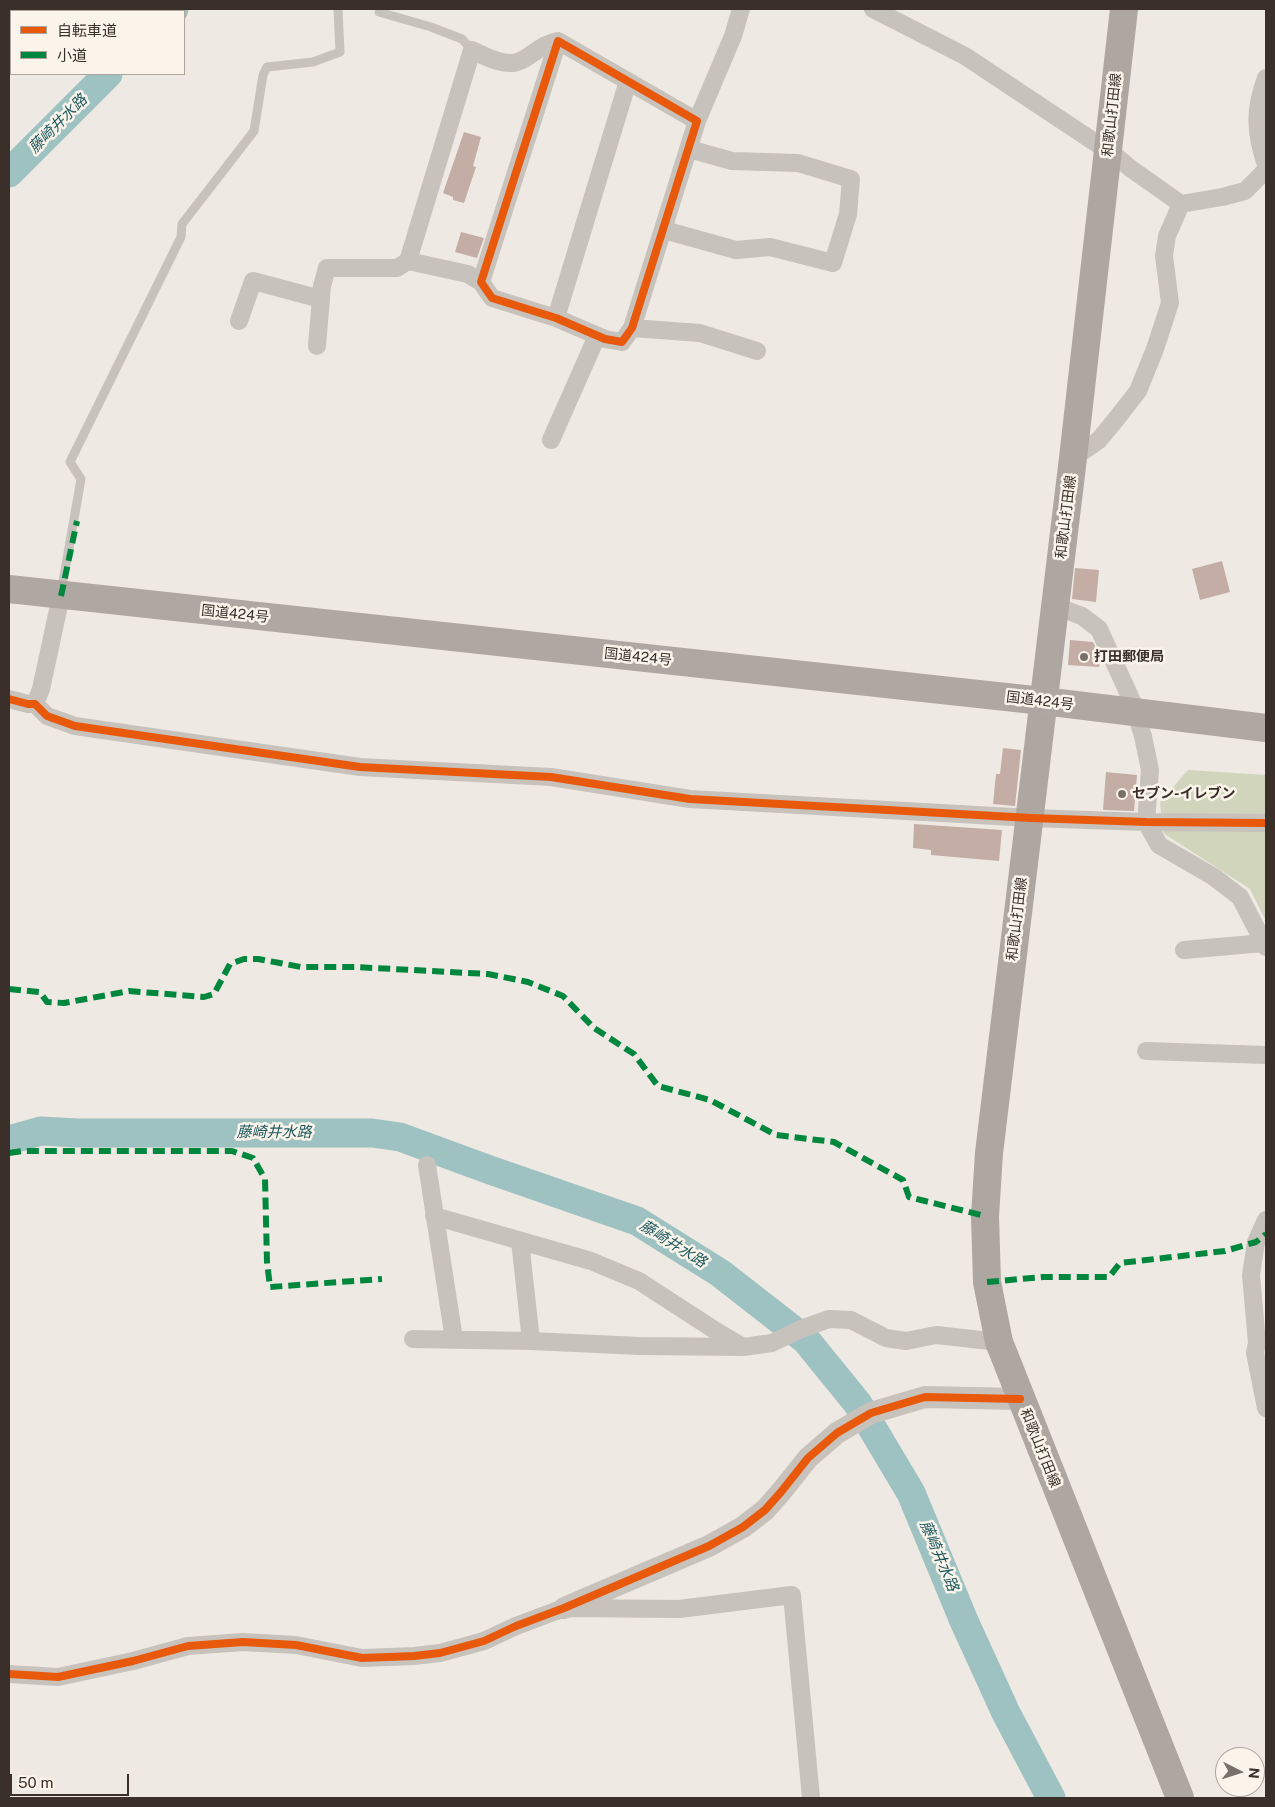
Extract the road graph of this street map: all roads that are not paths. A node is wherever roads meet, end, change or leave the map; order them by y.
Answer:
1 (338, 9) edge
2 (741, 9) edge
3 (873, 9) edge
4 (1124, 9) edge
5 (379, 12) dead end
6 (558, 41) junction
7 (472, 50) junction
8 (1266, 78) edge
9 (628, 81) junction
10 (697, 121) junction
11 (689, 149) junction
12 (1108, 150) junction
13 (1266, 165) edge
14 (1266, 170) edge
15 (1181, 204) junction
16 (664, 230) junction
17 (408, 261) junction
18 (481, 282) junction
19 (321, 299) junction
20 (556, 318) junction
21 (240, 321) dead end
22 (632, 328) junction
23 (597, 336) junction
24 (317, 346) dead end
25 (757, 351) dead end
26 (551, 440) dead end
27 (1073, 458) junction
28 (9, 589) edge
29 (61, 596) junction
30 (1055, 606) junction
31 (9, 699) edge
32 (1043, 701) junction
33 (35, 704) junction
34 (1135, 712) junction
35 (1266, 728) edge
36 (1031, 818) junction
37 (1146, 822) junction
38 (1266, 823) edge
39 (1265, 945) edge
40 (1184, 950) dead end
41 (1146, 1051) dead end
42 (1266, 1055) edge
43 (427, 1165) dead end
44 (434, 1216) junction
45 (1266, 1220) edge
46 (520, 1241) junction
47 (413, 1339) dead end
48 (454, 1339) junction
49 (531, 1341) junction
50 (999, 1342) junction
51 (743, 1347) junction
52 (1020, 1399) junction
53 (1266, 1408) edge
54 (564, 1608) junction
55 (9, 1674) edge
56 (811, 1798) edge
57 (1180, 1798) edge

1 - 29 lane
2 - 10 street
3 - 12 street
4 - 12 main road, 和歌山打田線
5 - 7 lane
6 - 7 street
6 - 9 street
6 - 18 street
7 - 17 street
8 - 13 street
9 - 10 street
9 - 20 street
10 - 11 street
11 - 16 street
11 - 16 street
12 - 15 street
12 - 27 main road, 和歌山打田線
14 - 15 street
15 - 27 street
16 - 22 street
17 - 18 street
17 - 19 street
18 - 20 street
19 - 21 street
19 - 24 street
20 - 23 street
22 - 23 street
22 - 25 street
23 - 26 street
27 - 30 main road, 和歌山打田線
28 - 29 highway, 国道424号
29 - 32 highway, 国道424号
29 - 33 street
30 - 32 main road, 和歌山打田線
30 - 34 street
31 - 33 street
32 - 34 highway, 国道424号
32 - 36 main road, 和歌山打田線
33 - 36 street
34 - 35 highway, 国道424号
34 - 37 street
36 - 37 street
36 - 50 main road, 和歌山打田線
37 - 38 street
37 - 39 street
39 - 40 street
41 - 42 street
43 - 44 street
44 - 46 street
44 - 48 street
45 - 53 street
46 - 49 street
46 - 51 street
47 - 48 street
48 - 49 street
49 - 51 street
50 - 51 street
50 - 52 main road, 和歌山打田線
52 - 54 street
52 - 57 main road, 和歌山打田線
54 - 55 street
54 - 56 street

